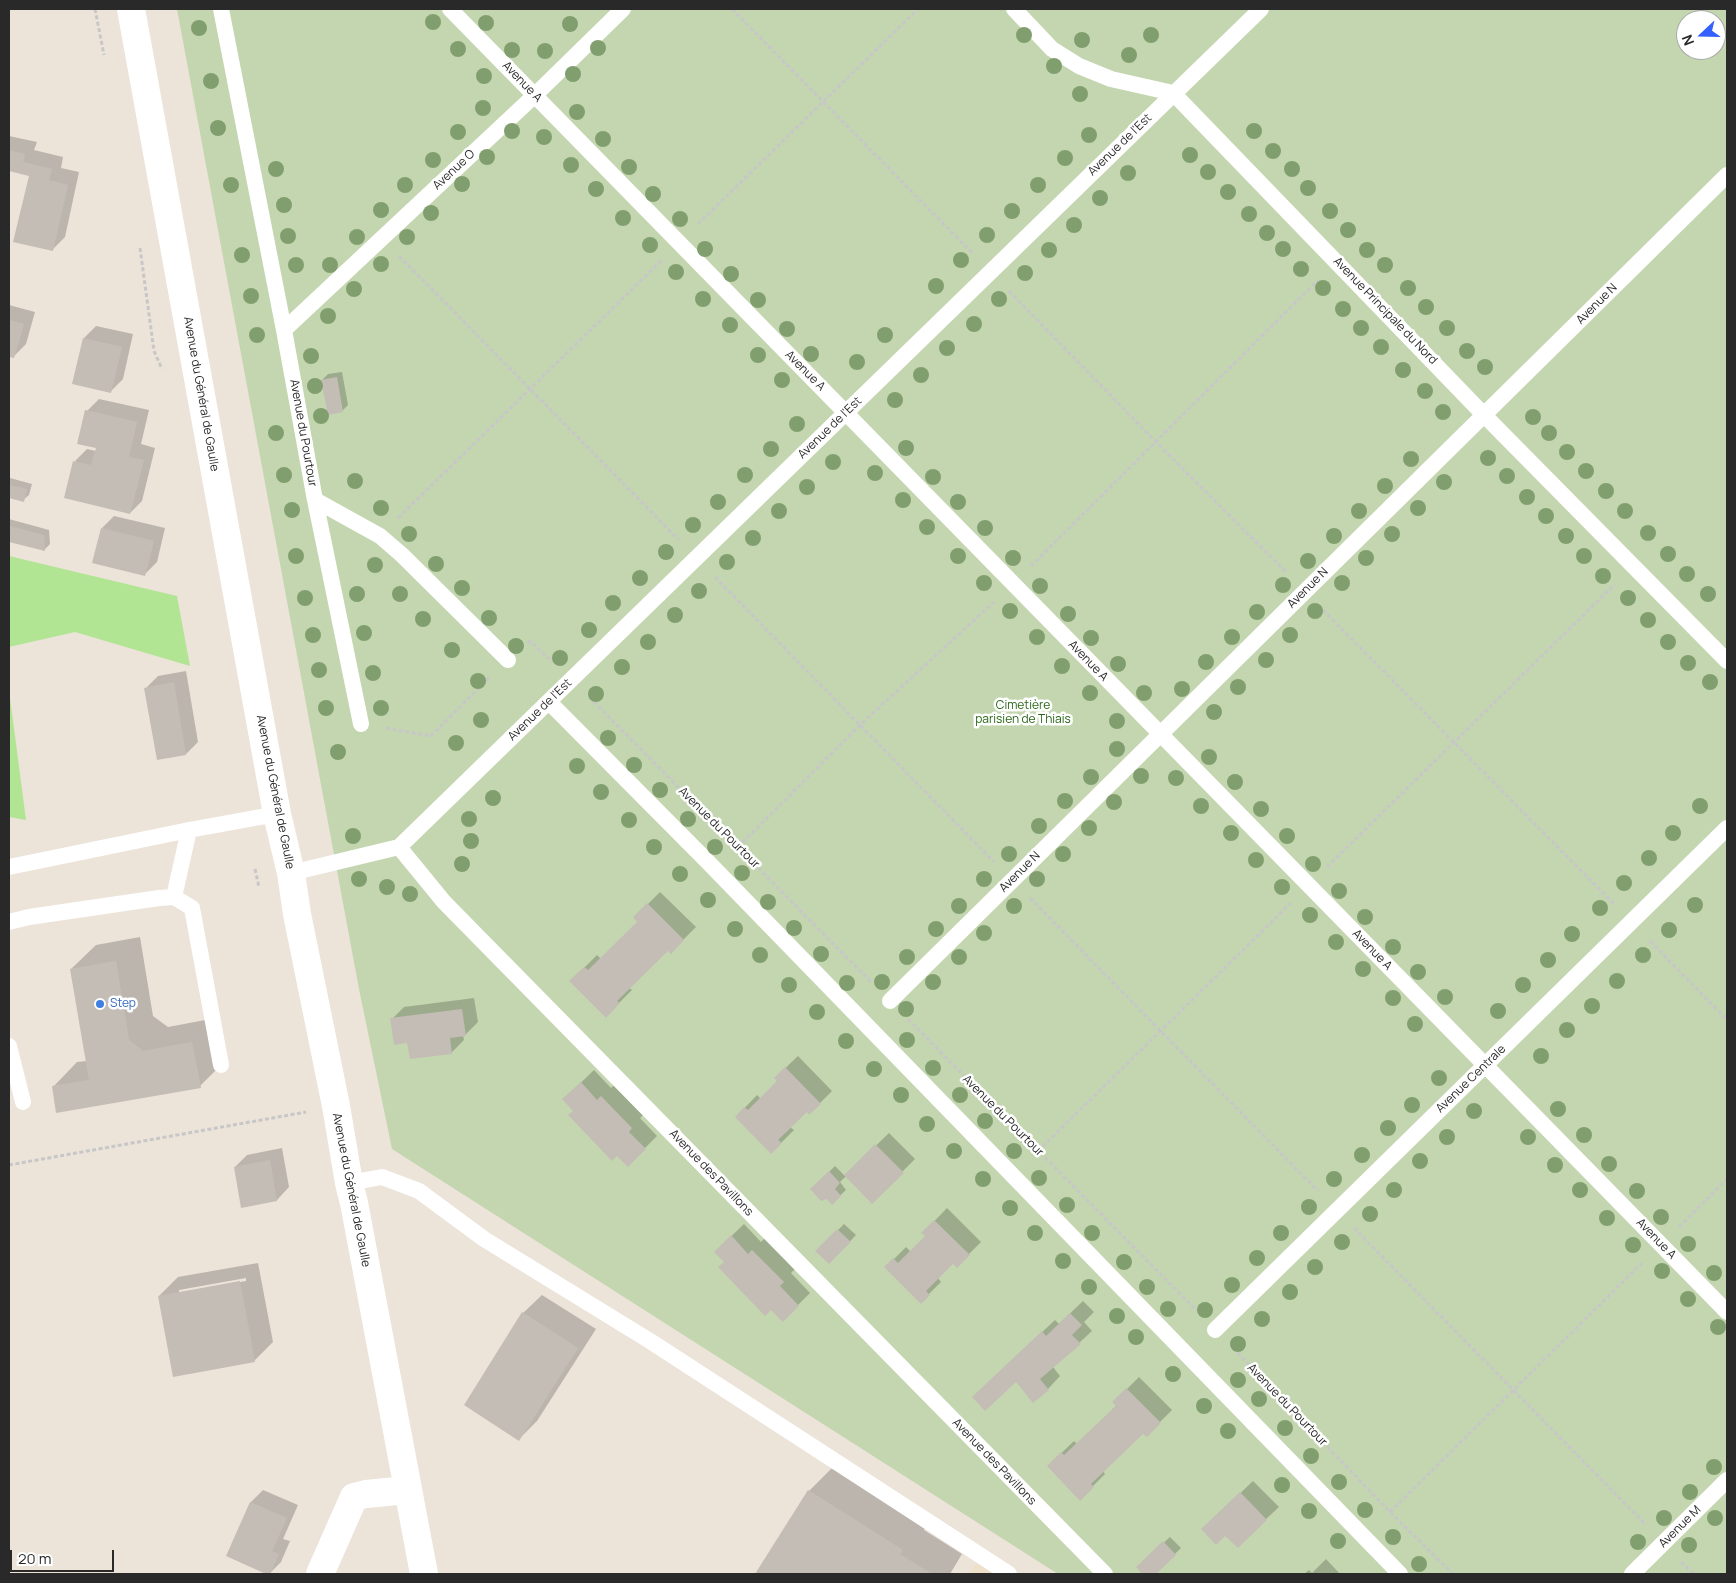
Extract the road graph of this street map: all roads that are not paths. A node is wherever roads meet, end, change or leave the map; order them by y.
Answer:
1 (131, 9) edge
2 (221, 9) edge
3 (450, 9) edge
4 (623, 9) edge
5 (1014, 9) edge
6 (1261, 9) edge
7 (1174, 94) junction
8 (535, 95) junction
9 (1727, 175) edge
10 (284, 330) junction
11 (846, 412) junction
12 (1484, 415) junction
13 (316, 500) junction
14 (508, 660) road end
15 (1727, 661) edge
16 (549, 702) junction
17 (361, 724) road end
18 (1160, 734) junction
19 (277, 814) junction
20 (1727, 828) edge
21 (189, 830) junction
22 (400, 847) junction
23 (9, 867) edge
24 (291, 873) junction
25 (174, 897) junction
26 (9, 922) edge
27 (890, 1001) road end
28 (9, 1046) edge
29 (221, 1065) dead end
30 (1485, 1065) junction
31 (23, 1102) dead end
32 (349, 1183) junction
33 (1727, 1312) edge
34 (1216, 1330) road end
35 (1727, 1480) edge
36 (408, 1490) junction
37 (320, 1574) edge
38 (424, 1574) edge
39 (1009, 1574) edge
40 (1105, 1574) edge
41 (1400, 1574) edge
42 (1632, 1574) edge

1 - 19 main road, Avenue du Général de Gaulle
2 - 10 lane, Avenue du Pourtour
3 - 8 lane, Avenue A
4 - 8 lane, Avenue O
5 - 7 lane
6 - 7 lane, Avenue de l'Est
7 - 11 lane, Avenue de l'Est
7 - 12 lane, Avenue Principale du Nord
8 - 10 lane, Avenue O
8 - 11 lane, Avenue A
9 - 12 lane, Avenue N
10 - 13 lane, Avenue du Pourtour
11 - 16 lane, Avenue de l'Est
11 - 18 lane, Avenue A
12 - 15 lane, Avenue Principale du Nord
12 - 18 lane, Avenue N
13 - 14 lane, Avenue du Pourtour
13 - 17 lane
16 - 22 lane, Avenue de l'Est
16 - 41 lane
18 - 27 lane, Avenue N
18 - 30 lane, Avenue A
19 - 21 lane
19 - 24 main road, Avenue du Général de Gaulle
20 - 30 lane, Avenue Centrale
21 - 23 lane
21 - 25 lane
22 - 24 lane
22 - 40 lane, Avenue des Pavillons
24 - 32 main road, Avenue du Général de Gaulle
25 - 26 lane
25 - 29 lane
28 - 31 lane
30 - 33 lane, Avenue A
30 - 34 lane, Avenue Centrale
32 - 36 main road, Avenue du Général de Gaulle
32 - 39 lane
35 - 42 lane, Avenue M
36 - 37 main road
36 - 38 main road, Avenue du Général de Gaulle

